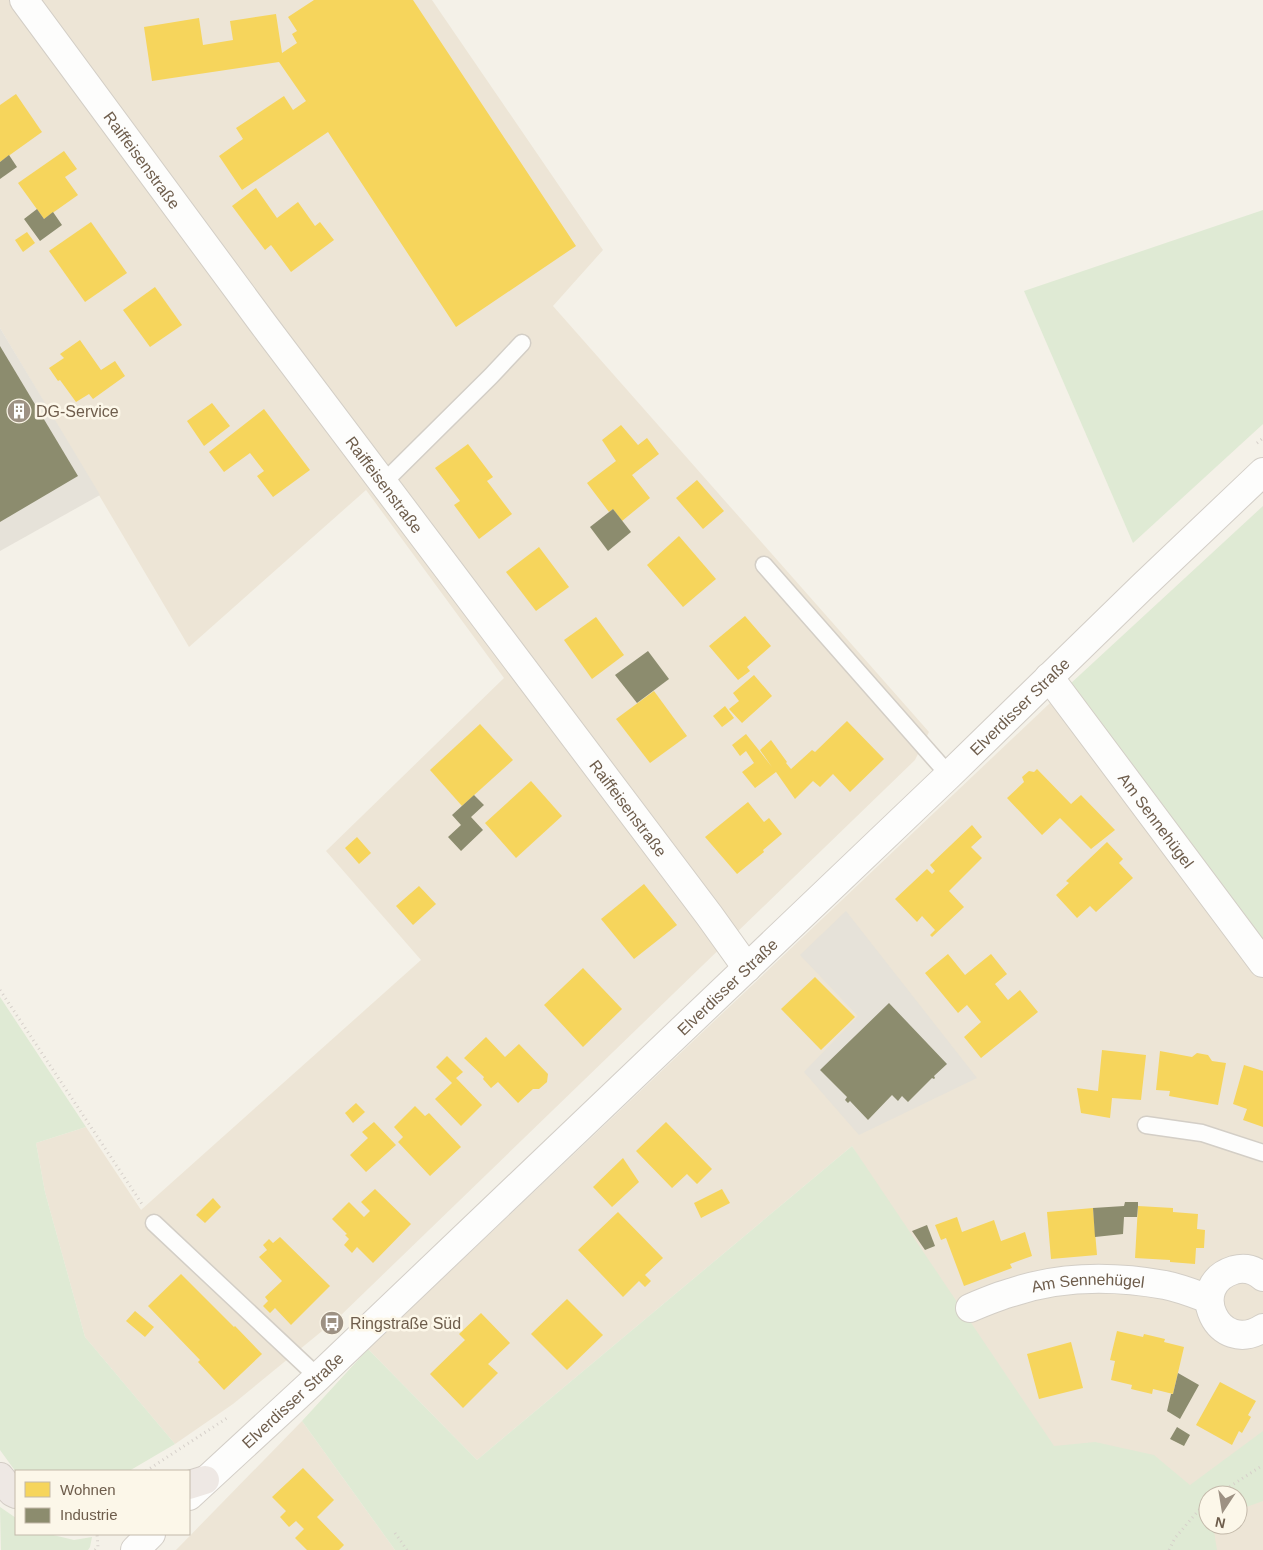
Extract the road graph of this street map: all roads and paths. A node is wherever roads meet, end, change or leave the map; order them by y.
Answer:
1 (24, 0) edge
2 (522, 343) dead end
3 (1263, 472) edge
4 (384, 483) junction
5 (764, 564) dead end
6 (1049, 677) junction
7 (949, 775) junction
8 (1263, 963) edge
9 (746, 968) junction
10 (0, 990) edge
11 (1146, 1125) dead end
12 (1263, 1154) edge
13 (154, 1223) joint
14 (1261, 1268) edge
15 (1209, 1299) junction
16 (970, 1308) dead end
17 (1263, 1329) edge
18 (318, 1377) junction
19 (1263, 1465) edge
20 (0, 1477) edge
21 (1232, 1485) edge
22 (194, 1487) edge
23 (15, 1494) edge
24 (1198, 1511) edge
25 (395, 1533) dead end
26 (97, 1535) edge
27 (151, 1535) edge
28 (95, 1550) edge
29 (135, 1550) edge
30 (407, 1550) edge
31 (1169, 1550) edge

1 - 4 street, Raiffeisenstraße
2 - 4 lane
3 - 6 street, Elverdisser Straße
4 - 9 street, Raiffeisenstraße
5 - 7 lane
6 - 7 street, Elverdisser Straße
6 - 8 street, Am Sennehügel
7 - 9 street, Elverdisser Straße
9 - 18 street, Elverdisser Straße
10 - 13 path
11 - 12 lane
13 - 18 lane
14 - 15 street
15 - 16 street, Am Sennehügel
15 - 17 street
18 - 22 street, Elverdisser Straße
19 - 21 path
20 - 23 highway
24 - 31 path
25 - 30 path
26 - 28 path
27 - 29 street

